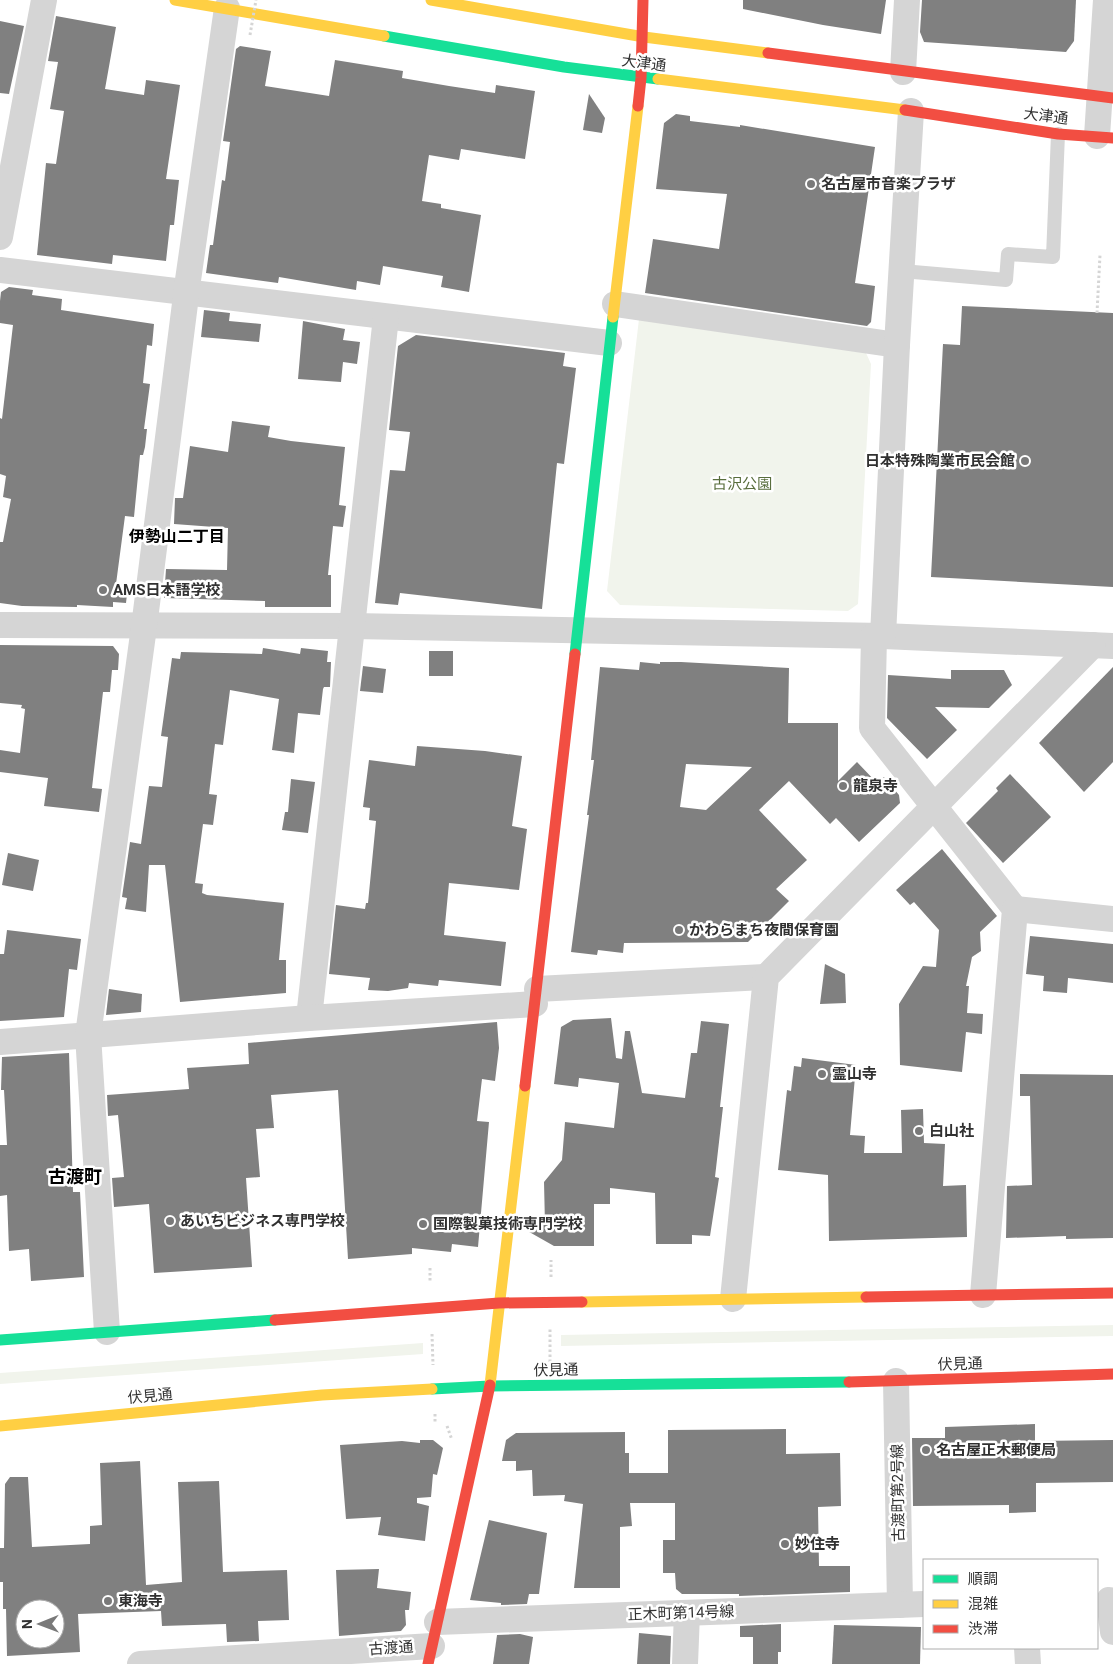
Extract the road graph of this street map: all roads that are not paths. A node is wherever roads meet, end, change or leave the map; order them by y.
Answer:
1 (44, 0) edge
2 (175, 0) edge
3 (431, 0) edge
4 (643, 0) edge
5 (907, 0) edge
6 (1106, 0) edge
7 (460, 2) edge
8 (227, 8) junction
9 (644, 37) junction
10 (903, 72) junction
11 (641, 78) junction
12 (1107, 97) edge
13 (912, 111) junction
14 (1058, 134) junction
15 (1105, 137) edge
16 (0, 237) edge
17 (0, 270) edge
18 (902, 271) junction
19 (186, 293) junction
20 (615, 304) junction
21 (386, 317) junction
22 (609, 344) junction
23 (897, 345) junction
24 (0, 625) edge
25 (352, 626) junction
26 (144, 627) junction
27 (579, 632) junction
28 (879, 636) junction
29 (1103, 645) edge
30 (933, 808) junction
31 (1015, 909) junction
32 (1113, 919) edge
33 (766, 977) junction
34 (536, 997) junction
35 (309, 1018) junction
36 (88, 1035) junction
37 (0, 1042) edge
38 (1113, 1292) edge
39 (983, 1295) junction
40 (733, 1299) junction
41 (498, 1303) junction
42 (107, 1332) junction
43 (0, 1340) edge
44 (1113, 1374) edge
45 (896, 1381) junction
46 (490, 1386) junction
47 (0, 1426) edge
48 (1106, 1600) edge
49 (912, 1605) edge
50 (688, 1613) junction
51 (1113, 1632) edge
52 (432, 1644) edge
53 (1027, 1649) edge
54 (275, 1660) edge
55 (172, 1663) edge
56 (140, 1664) edge
57 (685, 1664) edge
58 (1028, 1664) edge

1 - 16 street
2 - 8 main road, 大津通
3 - 7 main road, 大津通
4 - 9 main road
5 - 10 street
6 - 12 street
7 - 9 main road, 大津通
8 - 11 main road, 大津通
8 - 19 street
9 - 10 main road, 大津通
9 - 11 main road
10 - 12 main road, 大津通
11 - 13 main road, 大津通
11 - 20 main road
12 - 15 street
13 - 14 main road, 大津通
13 - 18 street
14 - 15 main road, 大津通
14 - 18 lane
17 - 19 street
18 - 23 street
19 - 21 street
19 - 26 street
20 - 22 main road
20 - 23 street
21 - 22 street
21 - 25 street
22 - 27 main road
23 - 28 street
24 - 26 street
25 - 26 street
25 - 27 street
25 - 35 street
26 - 36 street
27 - 28 street
27 - 34 main road
28 - 29 street
28 - 30 street
29 - 30 street
30 - 31 street
30 - 33 street
31 - 32 street
31 - 39 street
33 - 34 street
33 - 40 street
34 - 35 street
34 - 41 main road
35 - 36 street
36 - 37 street
36 - 42 street
38 - 39 main road
39 - 40 main road
40 - 41 main road
41 - 42 main road
41 - 46 main road
42 - 43 main road
44 - 45 main road, 伏見通
45 - 46 main road, 伏見通
45 - 49 street, 古渡町第2号線
46 - 47 main road, 伏見通
46 - 52 main road
48 - 51 street
49 - 50 street, 正木町第14号線
50 - 52 street, 正木町第14号線
50 - 57 street
52 - 54 street, 古渡通
53 - 58 street
54 - 55 street, 古渡通
55 - 56 street, 古渡通

